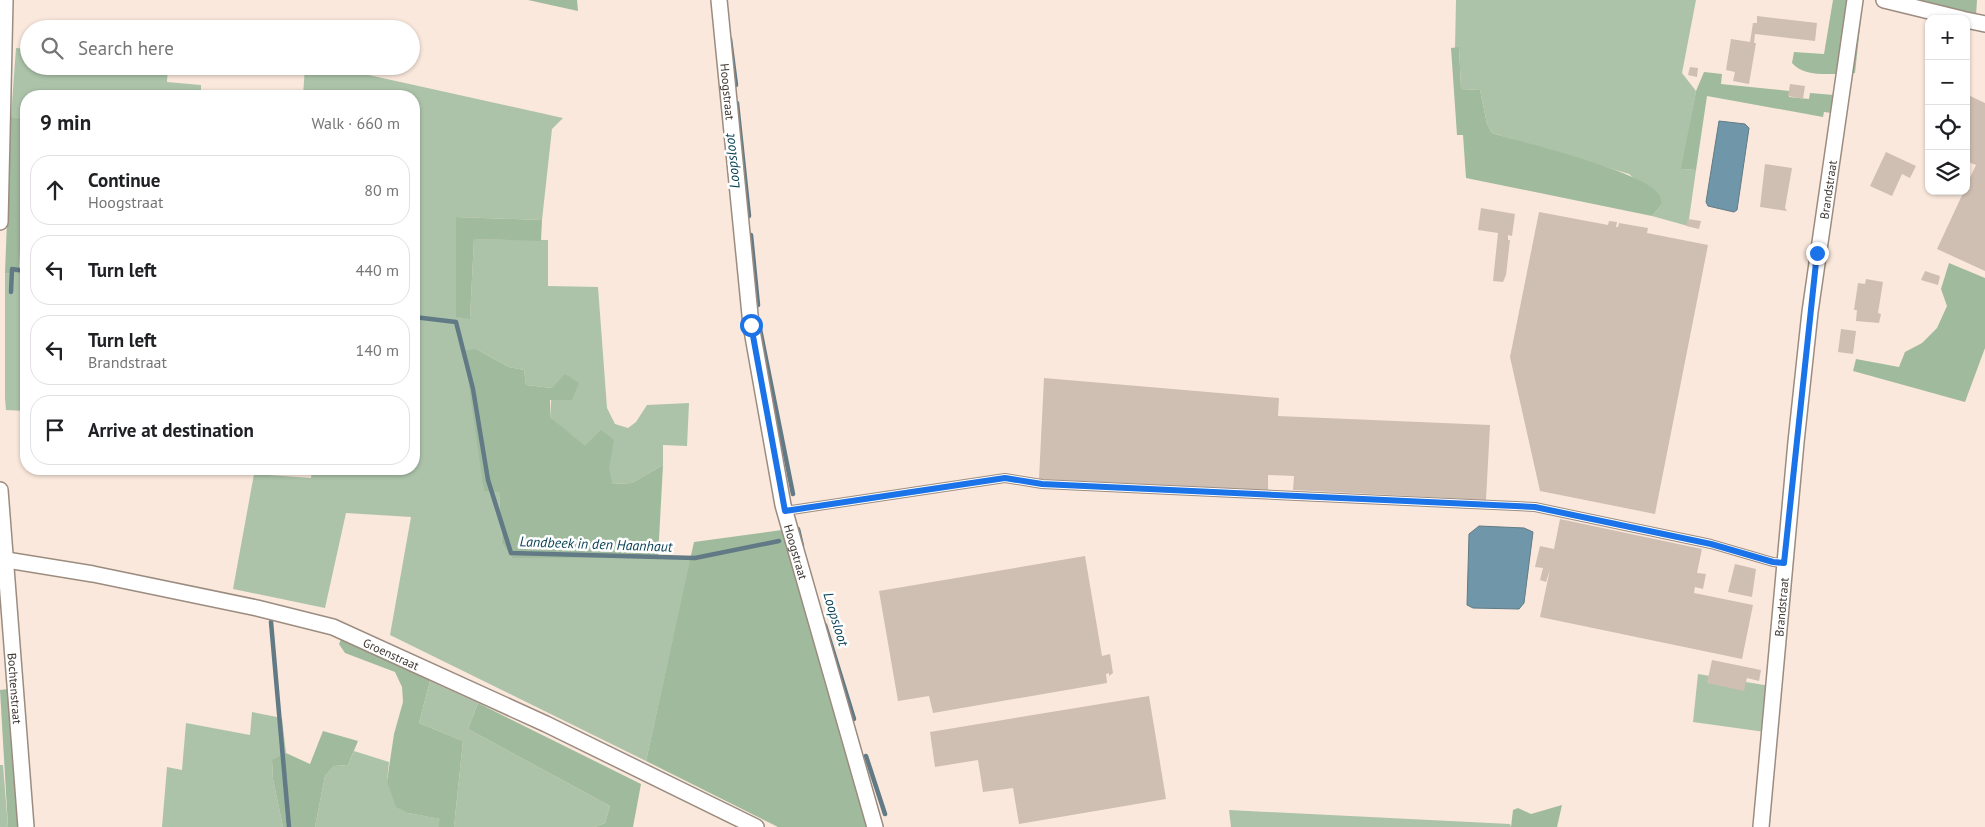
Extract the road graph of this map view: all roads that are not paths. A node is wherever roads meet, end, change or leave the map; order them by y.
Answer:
1 (5, 0) edge
2 (719, 0) edge
3 (1855, 0) edge
4 (1884, 0) edge
5 (1946, 15) edge
6 (1970, 21) edge
7 (1985, 24) edge
8 (0, 222) edge
9 (0, 490) edge
10 (785, 511) junction
11 (3, 559) edge
12 (1784, 563) junction
13 (26, 827) edge
14 (756, 827) edge
15 (875, 827) edge
16 (1761, 827) edge

1 - 8 street
2 - 10 street, Hoogstraat
3 - 12 street, Brandstraat
4 - 5 street
6 - 7 street
9 - 11 street, Bochtenstraat
10 - 12 lane
10 - 15 street, Hoogstraat
11 - 13 street, Bochtenstraat
11 - 14 street, Groenstraat
12 - 16 street, Brandstraat

